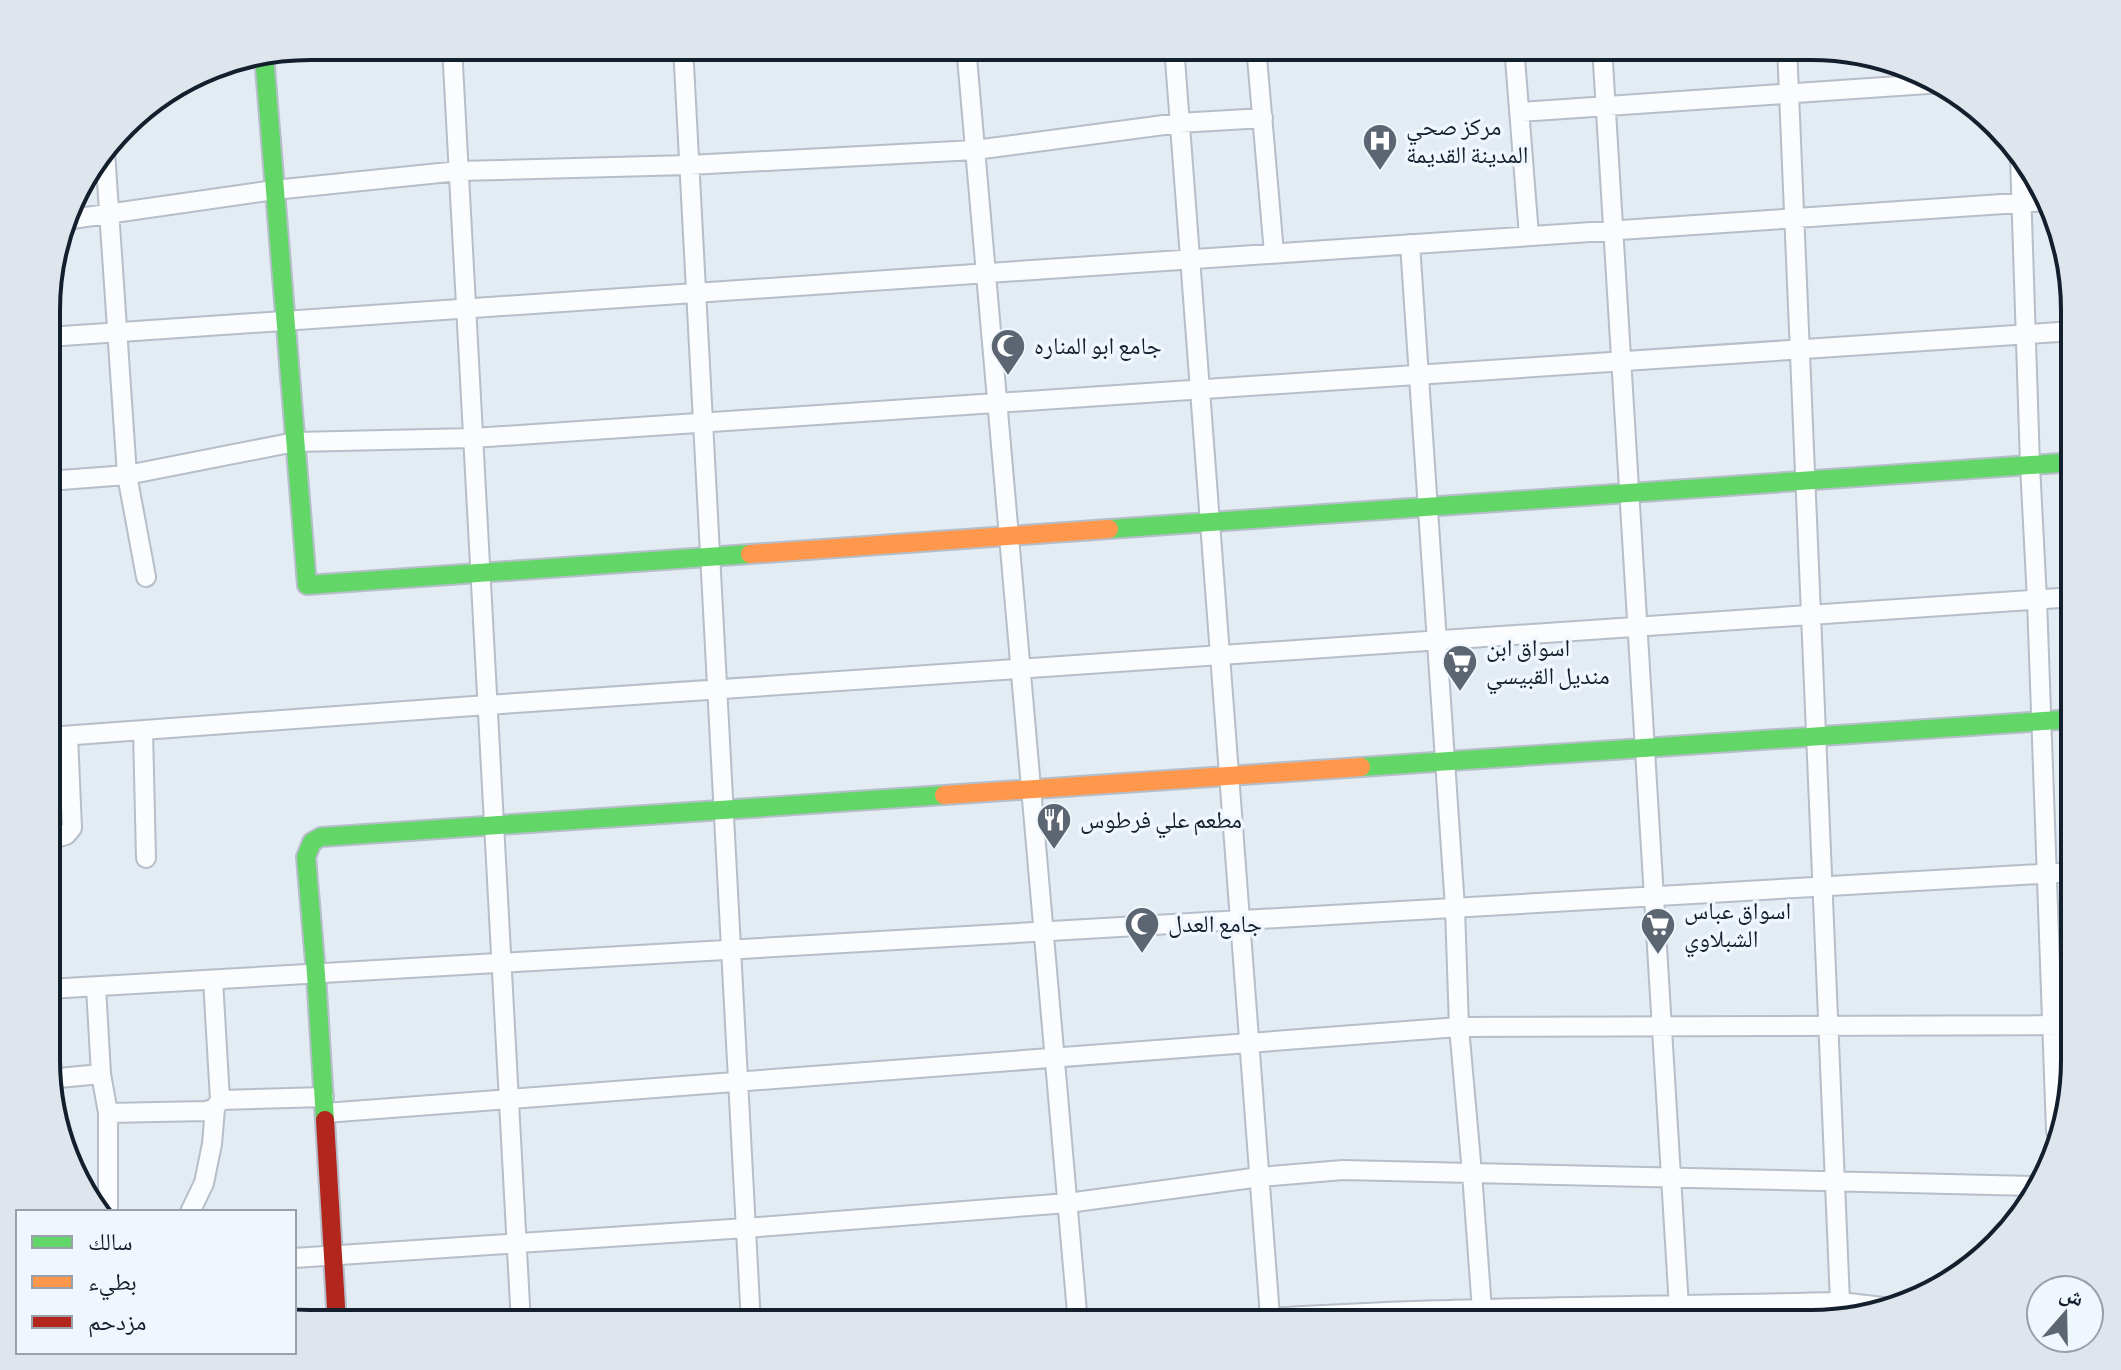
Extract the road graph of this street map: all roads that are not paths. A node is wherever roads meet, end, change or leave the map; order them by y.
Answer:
1 (1175, 60) edge
2 (1257, 60) edge
3 (1515, 60) edge
4 (1603, 60) edge
5 (1788, 60) edge
6 (453, 61) edge
7 (684, 61) edge
8 (967, 61) edge
9 (265, 65) edge
10 (1918, 85) edge
11 (1789, 93) junction
12 (1606, 106) junction
13 (1519, 112) junction
14 (1263, 118) junction
15 (1179, 123) junction
16 (975, 150) junction
17 (689, 165) junction
18 (106, 167) edge
19 (459, 171) junction
20 (2021, 175) edge
21 (274, 190) junction
22 (2036, 202) edge
23 (2022, 203) junction
24 (108, 214) junction
25 (77, 218) edge
26 (1794, 218) junction
27 (1614, 230) junction
28 (1529, 236) junction
29 (1410, 244) junction
30 (1274, 253) junction
31 (1190, 259) junction
32 (986, 273) junction
33 (696, 293) junction
34 (466, 308) junction
35 (285, 321) junction
36 (118, 332) junction
37 (2060, 332) edge
38 (2026, 334) junction
39 (60, 336) edge
40 (1800, 349) junction
41 (1622, 361) junction
42 (1419, 375) junction
43 (1200, 389) junction
44 (998, 403) junction
45 (703, 423) junction
46 (473, 438) junction
47 (295, 442) junction
48 (2060, 463) edge
49 (2030, 465) junction
50 (127, 475) junction
51 (60, 480) edge
52 (1804, 480) junction
53 (1629, 493) junction
54 (1428, 507) junction
55 (1210, 522) junction
56 (1010, 536) junction
57 (710, 557) junction
58 (481, 573) junction
59 (146, 577) dead end
60 (2060, 598) edge
61 (2037, 600) junction
62 (1811, 615) junction
63 (1638, 627) junction
64 (1437, 640) junction
65 (1220, 655) junction
66 (1021, 668) junction
67 (717, 689) junction
68 (487, 705) junction
69 (2060, 720) edge
70 (2041, 721) junction
71 (143, 731) junction
72 (60, 736) edge
73 (68, 736) junction
74 (1815, 736) junction
75 (1645, 748) junction
76 (1445, 761) junction
77 (1229, 776) junction
78 (1031, 789) junction
79 (724, 810) junction
80 (494, 825) junction
81 (60, 837) edge
82 (146, 858) dead end
83 (2060, 873) edge
84 (2047, 874) junction
85 (1822, 887) junction
86 (1654, 897) junction
87 (1455, 908) junction
88 (1240, 920) junction
89 (1044, 932) junction
90 (731, 950) junction
91 (501, 963) junction
92 (316, 974) junction
93 (213, 980) junction
94 (96, 987) junction
95 (60, 988) edge
96 (2052, 1025) junction
97 (2060, 1025) edge
98 (1828, 1026) junction
99 (1459, 1027) junction
100 (1663, 1027) junction
101 (1250, 1043) junction
102 (1055, 1058) junction
103 (101, 1074) junction
104 (61, 1078) edge
105 (738, 1082) junction
106 (509, 1099) junction
107 (218, 1104) junction
108 (325, 1105) junction
109 (2055, 1112) edge
110 (108, 1113) junction
111 (1472, 1173) junction
112 (1260, 1177) junction
113 (1671, 1177) junction
114 (1835, 1181) junction
115 (2027, 1186) edge
116 (1068, 1203) junction
117 (108, 1206) edge
118 (191, 1210) edge
119 (746, 1228) junction
120 (517, 1242) junction
121 (333, 1256) junction
122 (296, 1258) edge
123 (1840, 1302) junction
124 (1862, 1305) edge
125 (1077, 1309) edge
126 (1269, 1309) edge
127 (1482, 1309) edge
128 (1680, 1309) edge
129 (1753, 1309) edge
130 (336, 1310) edge
131 (520, 1310) edge
132 (750, 1310) edge

1 - 15 street
2 - 14 street
3 - 13 street
4 - 12 street
5 - 11 street
6 - 19 street
7 - 17 street
8 - 16 street
9 - 21 street
10 - 11 street
11 - 12 street
11 - 26 street
12 - 13 street
12 - 27 street
13 - 28 street
14 - 15 street
14 - 30 street
15 - 16 street
15 - 31 street
16 - 17 street
16 - 32 street
17 - 19 street
17 - 33 street
18 - 24 street
19 - 21 street
19 - 34 street
20 - 23 street
21 - 24 street
21 - 35 street
22 - 23 street
23 - 26 street
23 - 38 street
24 - 25 street
24 - 36 street
26 - 27 street
26 - 40 street
27 - 28 street
27 - 41 street
28 - 29 street
29 - 30 street
29 - 42 street
30 - 31 street
31 - 32 street
31 - 43 street
32 - 33 street
32 - 44 street
33 - 34 street
33 - 45 street
34 - 35 street
34 - 46 street
35 - 36 street
35 - 47 street
36 - 39 street
36 - 50 street
37 - 38 street
38 - 40 street
38 - 49 street
40 - 41 street
40 - 52 street
41 - 42 street
41 - 53 street
42 - 43 street
42 - 54 street
43 - 44 street
43 - 55 street
44 - 45 street
44 - 56 street
45 - 46 street
45 - 57 street
46 - 47 street
46 - 58 street
47 - 50 street
47 - 58 street
48 - 49 street
49 - 52 street
49 - 61 street
50 - 51 street
50 - 59 street
52 - 53 street
52 - 62 street
53 - 54 street
53 - 63 street
54 - 55 street
54 - 64 street
55 - 56 street
55 - 65 street
56 - 57 street
56 - 66 street
57 - 58 street
57 - 67 street
58 - 68 street
60 - 61 street
61 - 62 street
61 - 70 street
62 - 63 street
62 - 74 street
63 - 64 street
63 - 75 street
64 - 65 street
64 - 76 street
65 - 66 street
65 - 77 street
66 - 67 street
66 - 78 street
67 - 68 street
67 - 79 street
68 - 71 street
68 - 80 street
69 - 70 street
70 - 74 street
70 - 84 street
71 - 73 street
71 - 82 street
72 - 73 street
73 - 81 street
74 - 75 street
74 - 85 street
75 - 76 street
75 - 86 street
76 - 77 street
76 - 87 street
77 - 78 street
77 - 88 street
78 - 79 street
78 - 89 street
79 - 80 street
79 - 90 street
80 - 91 street
80 - 92 street
83 - 84 street
84 - 85 street
84 - 96 street
85 - 86 street
85 - 98 street
86 - 87 street
86 - 100 street
87 - 88 street
87 - 99 street
88 - 89 street
88 - 101 street
89 - 90 street
89 - 102 street
90 - 91 street
90 - 105 street
91 - 92 street
91 - 106 street
92 - 93 street
92 - 108 street
93 - 94 street
93 - 107 street
94 - 95 street
94 - 103 street
96 - 97 street
96 - 98 street
96 - 109 street
98 - 100 street
98 - 114 street
99 - 100 street
99 - 101 street
99 - 111 street
100 - 113 street
101 - 102 street
101 - 112 street
102 - 105 street
102 - 116 street
103 - 104 street
103 - 110 street
105 - 106 street
105 - 119 street
106 - 108 street
106 - 120 street
107 - 108 street
107 - 110 street
107 - 118 street
108 - 121 street
110 - 117 street
111 - 112 street
111 - 113 street
111 - 127 street
112 - 116 street
112 - 126 street
113 - 114 street
113 - 128 street
114 - 115 street
114 - 123 street
116 - 119 street
116 - 125 street
119 - 120 street
119 - 132 street
120 - 121 street
120 - 131 street
121 - 122 street
121 - 130 street
123 - 124 street
123 - 129 street

